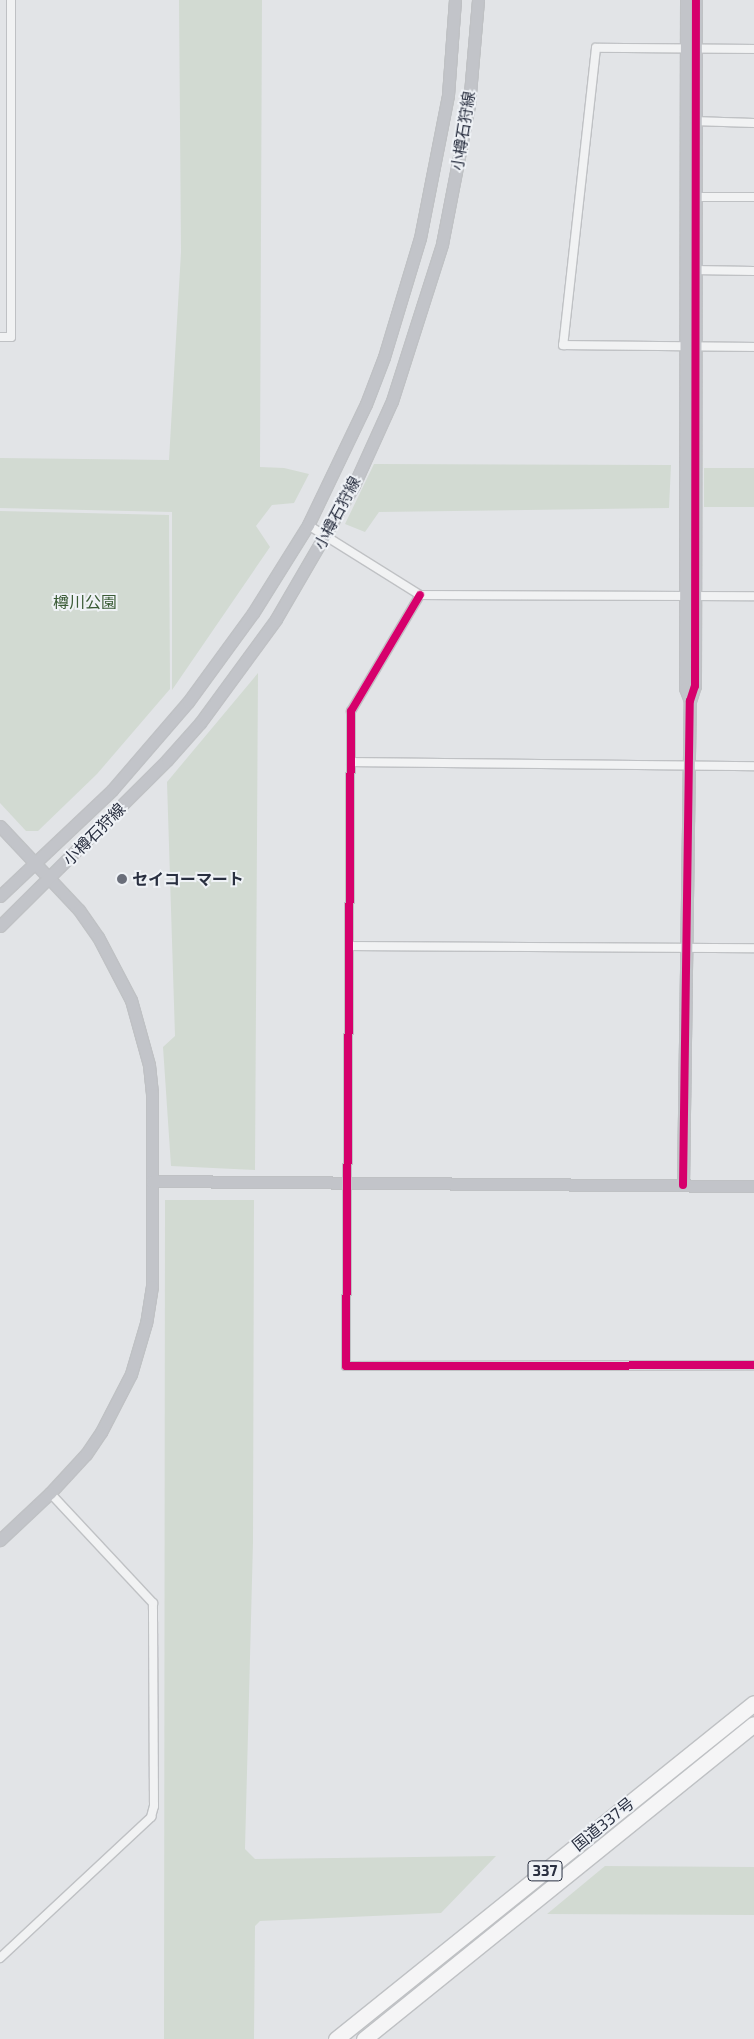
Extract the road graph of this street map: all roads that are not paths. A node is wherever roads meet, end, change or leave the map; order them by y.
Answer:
1 (11, 0) edge
2 (455, 0) edge
3 (478, 0) edge
4 (686, 0) edge
5 (696, 0) edge
6 (691, 48) junction
7 (754, 49) edge
8 (691, 121) junction
9 (754, 122) edge
10 (0, 138) edge
11 (9, 138) junction
12 (754, 197) edge
13 (691, 198) junction
14 (691, 270) junction
15 (754, 271) edge
16 (0, 337) edge
17 (690, 347) junction
18 (754, 347) edge
19 (308, 525) junction
20 (326, 538) junction
21 (420, 594) junction
22 (690, 596) junction
23 (754, 596) edge
24 (351, 762) junction
25 (689, 765) junction
26 (754, 766) edge
27 (0, 826) edge
28 (34, 864) junction
29 (50, 879) junction
30 (0, 896) edge
31 (0, 926) edge
32 (350, 946) junction
33 (686, 948) junction
34 (754, 948) edge
35 (152, 1181) junction
36 (348, 1182) junction
37 (683, 1185) junction
38 (754, 1186) edge
39 (754, 1365) edge
40 (50, 1493) junction
41 (0, 1540) edge
42 (754, 1703) edge
43 (754, 1724) edge
44 (0, 1958) edge
45 (336, 2039) edge
46 (364, 2039) edge

1 - 11 street
2 - 19 street, 小樽石狩線
3 - 20 street, 小樽石狩線
4 - 6 street
5 - 6 street
6 - 7 street
6 - 8 street
6 - 17 street
8 - 9 street
8 - 13 street
10 - 11 street
11 - 16 street
12 - 13 street
13 - 14 street
14 - 15 street
14 - 17 street
17 - 18 street
17 - 22 street
19 - 20 street
19 - 28 street, 小樽石狩線
20 - 21 street
20 - 29 street, 小樽石狩線
21 - 22 street
21 - 24 street
22 - 23 street
22 - 25 street
24 - 25 street
24 - 32 street
25 - 26 street
25 - 33 street
27 - 28 street
28 - 29 street
28 - 30 street, 小樽石狩線
29 - 31 street, 小樽石狩線
29 - 35 street
32 - 33 street
32 - 36 street
33 - 34 street
33 - 37 street
35 - 36 street
35 - 40 street
36 - 37 street
36 - 39 street
37 - 38 street
40 - 41 street
40 - 44 street
42 - 45 highway, 国道337号 / 337
43 - 46 highway, 国道337号 / 337

